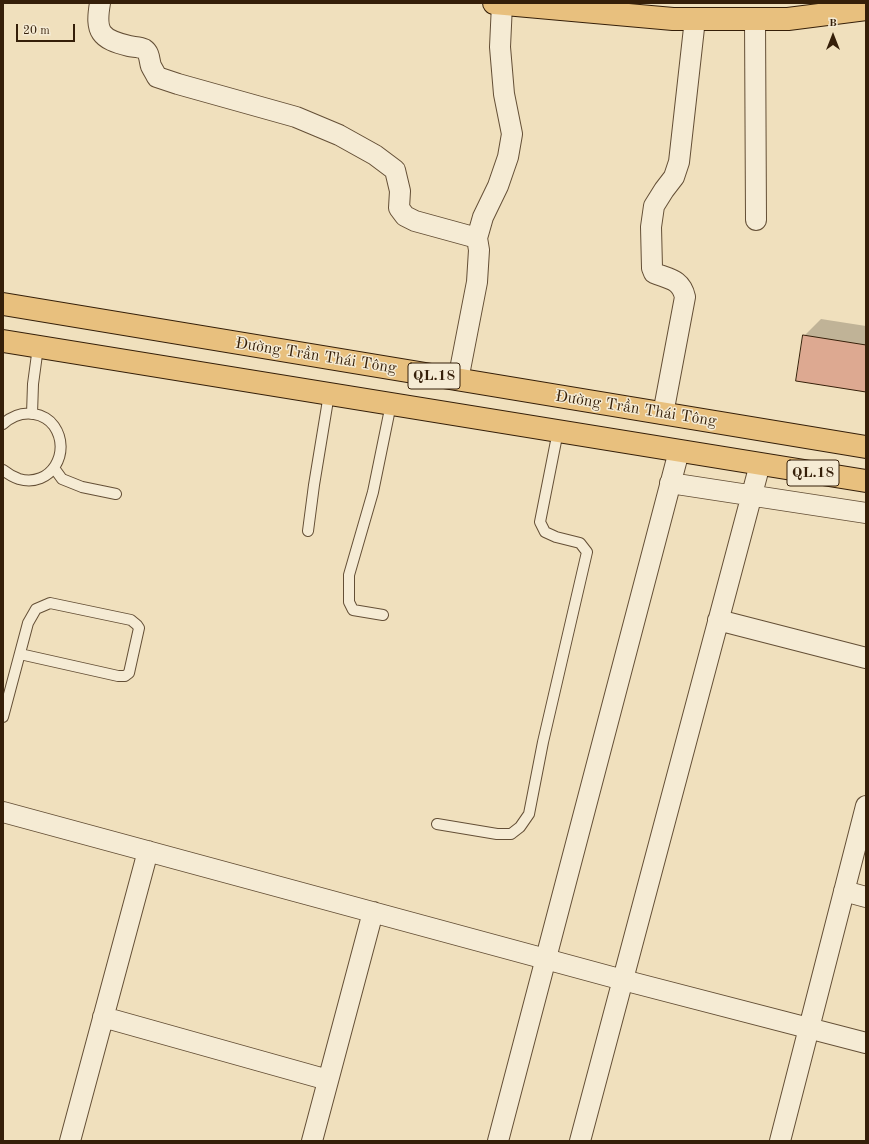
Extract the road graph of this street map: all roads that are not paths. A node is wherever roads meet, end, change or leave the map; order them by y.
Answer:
1 (100, 3) edge
2 (498, 3) edge
3 (866, 9) edge
4 (695, 19) junction
5 (755, 19) junction
6 (756, 220) dead end
7 (477, 238) junction
8 (3, 304) edge
9 (3, 342) edge
10 (38, 347) junction
11 (458, 380) junction
12 (329, 394) junction
13 (543, 394) junction
14 (391, 404) junction
15 (32, 414) junction
16 (663, 414) junction
17 (3, 424) edge
18 (549, 430) junction
19 (866, 447) edge
20 (679, 451) junction
21 (760, 464) junction
22 (54, 468) junction
23 (3, 470) edge
24 (866, 481) edge
25 (670, 483) junction
26 (116, 494) dead end
27 (752, 496) junction
28 (866, 513) edge
29 (308, 531) dead end
30 (383, 615) dead end
31 (718, 620) junction
32 (20, 654) junction
33 (866, 658) edge
34 (3, 717) edge
35 (866, 806) edge
36 (3, 812) edge
37 (437, 824) dead end
38 (148, 851) junction
39 (844, 891) junction
40 (866, 897) edge
41 (374, 912) junction
42 (546, 958) junction
43 (623, 980) junction
44 (104, 1018) junction
45 (809, 1028) junction
46 (866, 1043) edge
47 (328, 1080) junction
48 (70, 1141) edge
49 (312, 1141) edge
50 (498, 1141) edge
51 (580, 1141) edge
52 (780, 1141) edge

1 - 7 street
2 - 4 main road
2 - 7 street
3 - 5 main road
4 - 5 main road
4 - 16 street
5 - 6 street
7 - 11 street
8 - 11 main road, Đường Trần Thái Tông / QL.18
9 - 10 main road, QL.18
10 - 12 main road, QL.18
10 - 15 lane
11 - 13 main road, Đường Trần Thái Tông / QL.18
12 - 14 main road, QL.18
12 - 29 lane
13 - 16 main road, Đường Trần Thái Tông / QL.18
13 - 18 main road
14 - 18 main road, QL.18
14 - 30 lane
15 - 17 lane
15 - 22 lane
16 - 19 main road, Đường Trần Thái Tông / QL.18
18 - 20 main road, QL.18
18 - 37 lane
20 - 21 main road, QL.18
20 - 25 street
21 - 24 main road, QL.18
21 - 27 street
22 - 23 lane
22 - 26 lane
25 - 27 street
25 - 42 street
27 - 28 street
27 - 31 street
31 - 33 street
31 - 43 street
32 - 32 lane
32 - 34 lane
35 - 39 street
36 - 38 street
38 - 41 street
38 - 44 street
39 - 40 street
39 - 45 street
41 - 42 street
41 - 47 street
42 - 43 street
42 - 50 street
43 - 45 street
43 - 51 street
44 - 47 street
44 - 48 street
45 - 46 street
45 - 52 street
47 - 49 street

